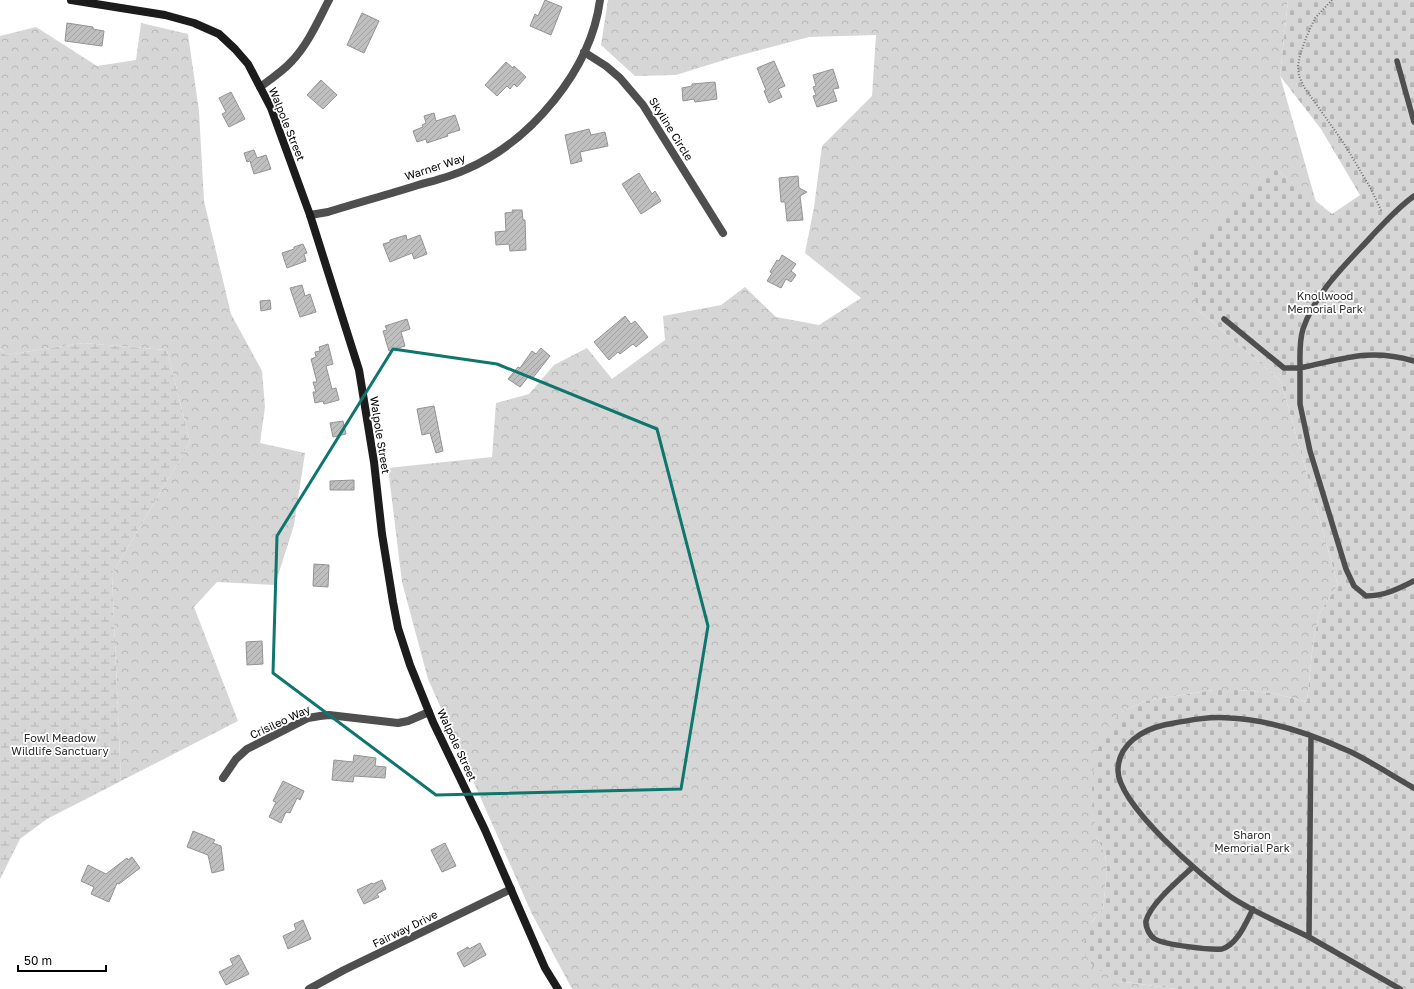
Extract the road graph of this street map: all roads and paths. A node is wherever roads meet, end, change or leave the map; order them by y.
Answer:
1 (71, 0) edge
2 (329, 0) edge
3 (600, 0) edge
4 (1332, 0) edge
5 (584, 52) junction
6 (1397, 61) dead end
7 (260, 87) junction
8 (1414, 122) edge
9 (1414, 196) edge
10 (310, 215) junction
11 (1387, 220) junction
12 (723, 233) dead end
13 (1224, 320) dead end
14 (1414, 361) edge
15 (1300, 368) junction
16 (1414, 581) edge
17 (429, 712) junction
18 (1311, 736) junction
19 (223, 778) dead end
20 (1414, 788) edge
21 (1193, 867) junction
22 (511, 888) junction
23 (1253, 909) junction
24 (1309, 937) junction
25 (309, 989) edge
26 (558, 989) edge
27 (1400, 989) edge

1 - 7 main road, Walpole Street
2 - 7 street
3 - 5 street, Warner Way
4 - 11 path
5 - 10 street, Warner Way
5 - 12 street, Skyline Circle
6 - 8 lane
7 - 10 main road, Walpole Street
9 - 11 lane
10 - 17 main road, Walpole Street
11 - 15 lane
13 - 15 lane
14 - 15 lane
15 - 16 lane
17 - 19 street, Crisileo Way
17 - 22 main road, Walpole Street
18 - 20 lane
18 - 21 lane
18 - 24 lane
21 - 23 lane
21 - 23 lane
22 - 25 street, Fairway Drive
22 - 26 main road, Walpole Street
23 - 24 lane
24 - 27 lane

